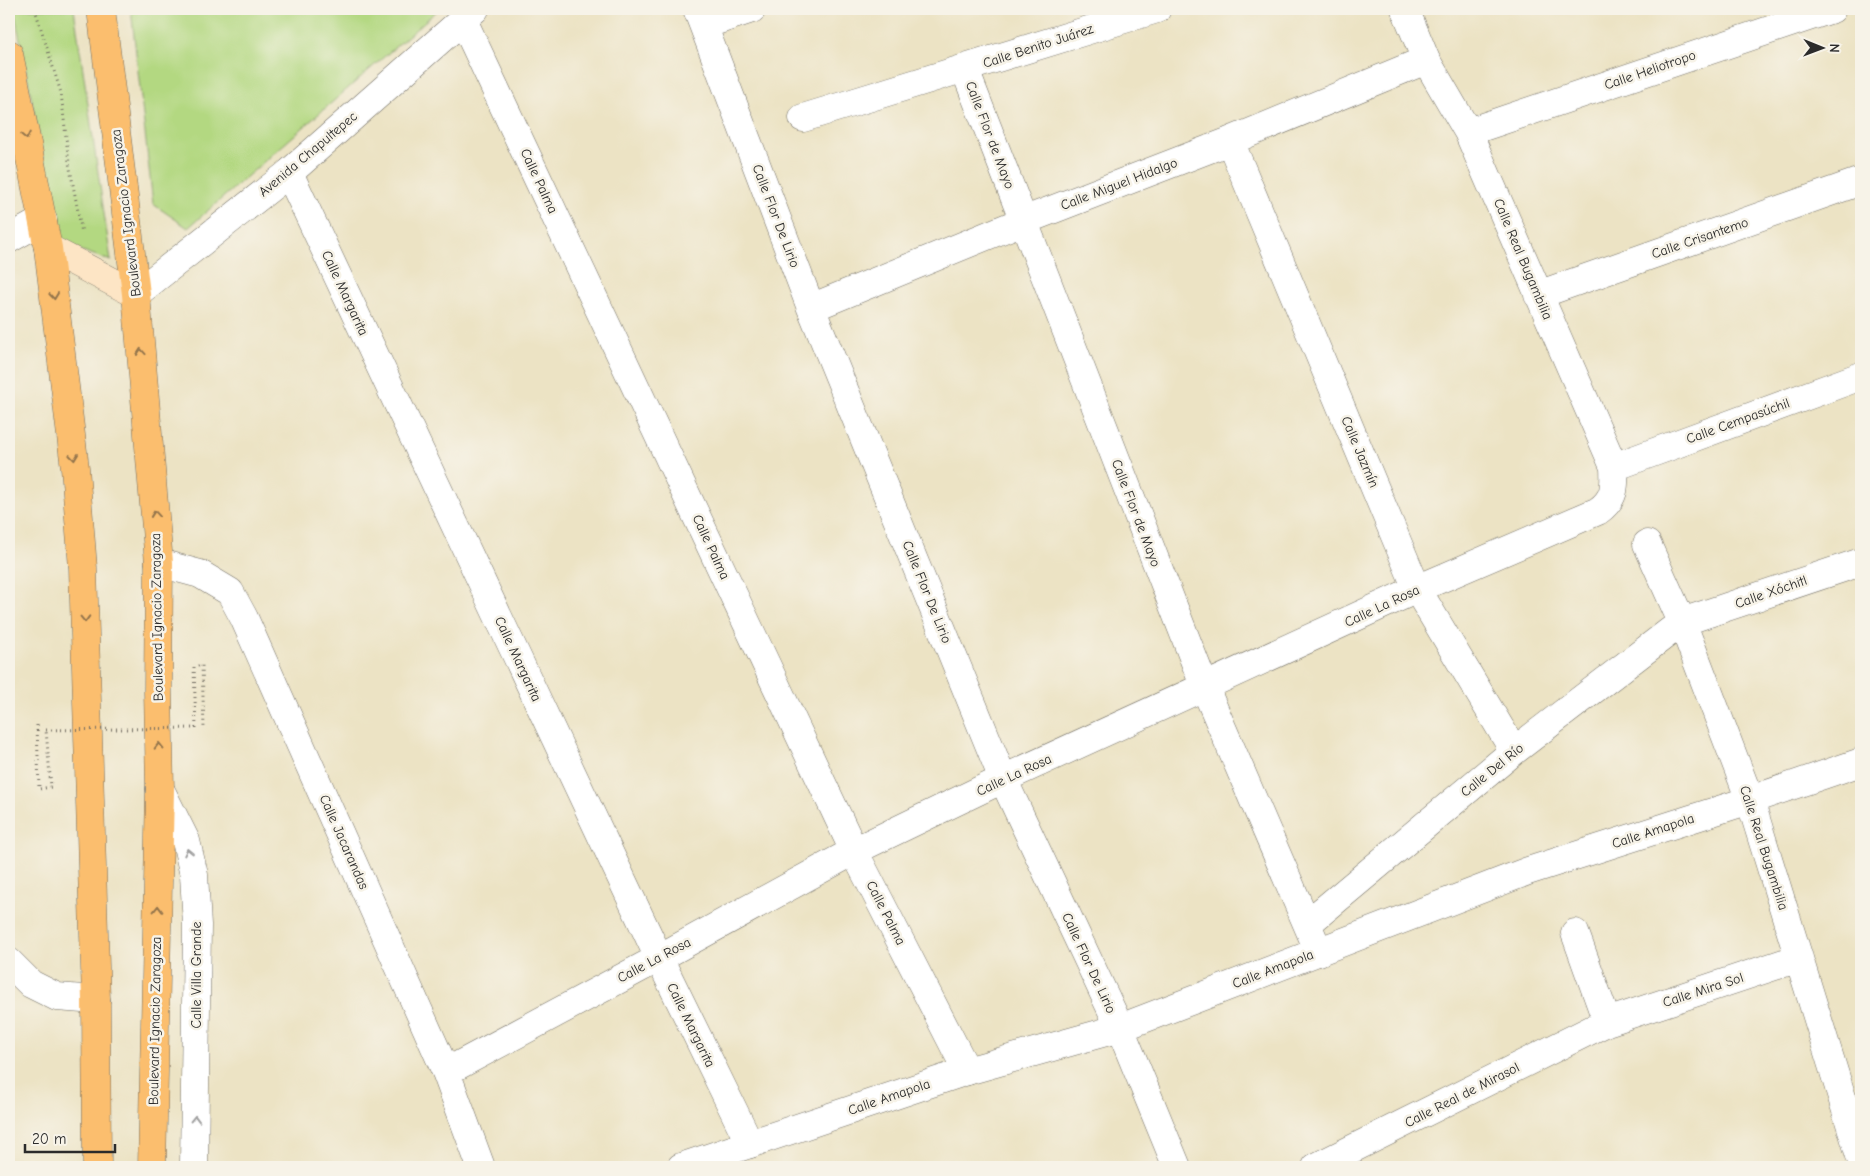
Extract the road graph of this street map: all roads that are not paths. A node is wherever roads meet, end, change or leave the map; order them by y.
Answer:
1 (100, 9) edge
2 (752, 9) edge
3 (1157, 9) edge
4 (1404, 9) edge
5 (1832, 9) edge
6 (469, 14) edge
7 (700, 17) edge
8 (9, 54) edge
9 (1426, 60) junction
10 (965, 70) junction
11 (803, 118) dead end
12 (1468, 132) junction
13 (1230, 141) junction
14 (289, 173) junction
15 (1861, 181) edge
16 (44, 220) junction
17 (1022, 220) junction
18 (9, 239) edge
19 (48, 248) junction
20 (136, 294) junction
21 (1538, 295) junction
22 (811, 308) junction
23 (1861, 376) edge
24 (1614, 467) junction
25 (1598, 511) joint
26 (1648, 544) dead end
27 (1861, 562) edge
28 (159, 563) junction
29 (1418, 589) junction
30 (1682, 622) junction
31 (1205, 688) junction
32 (1514, 750) junction
33 (1861, 762) edge
34 (1003, 779) junction
35 (160, 789) junction
36 (1750, 800) junction
37 (854, 851) junction
38 (1307, 924) junction
39 (1575, 933) dead end
40 (1319, 952) junction
41 (659, 958) junction
42 (1799, 958) junction
43 (9, 962) edge
44 (96, 1000) junction
45 (1607, 1022) junction
46 (1120, 1028) junction
47 (967, 1071) junction
48 (446, 1072) junction
49 (750, 1144) junction
50 (1861, 1159) edge
51 (97, 1167) edge
52 (152, 1167) edge
53 (194, 1167) edge
54 (481, 1167) edge
55 (681, 1167) edge
56 (1177, 1167) edge
57 (1316, 1167) edge

1 - 20 main road, Boulevard Ignacio Zaragoza
2 - 7 street
3 - 10 street, Calle Benito Juárez
4 - 9 street, Calle Real Bugambilia
5 - 12 street, Calle Heliotropo
6 - 14 street, Avenida Chapultepec
6 - 37 street, Calle Palma
7 - 22 street, Calle Flor De Lirio
8 -> 16 main road
9 - 12 street, Calle Real Bugambilia
9 - 13 street, Calle Miguel Hidalgo
10 - 11 street, Calle Benito Juárez
10 - 17 street, Calle Flor de Mayo
12 - 21 street, Calle Real Bugambilia
13 - 17 street, Calle Miguel Hidalgo
13 - 29 street, Calle Jazmín
14 - 20 street, Avenida Chapultepec
14 - 41 street, Calle Margarita
15 - 21 street, Calle Crisantemo
16 - 18 street
16 - 19 main road
17 - 22 street, Calle Miguel Hidalgo
17 - 31 street, Calle Flor de Mayo
19 - 20 main road
19 -> 44 main road
28 -> 20 main road, Boulevard Ignacio Zaragoza
21 - 24 street, Calle Real Bugambilia
22 - 34 street, Calle Flor De Lirio
23 - 24 street, Calle Cempasúchil
24 - 25 street, Calle Real Bugambilia
25 - 29 street, Calle La Rosa
26 - 30 street, Calle Real Bugambilia
27 - 30 street, Calle Xóchitl
35 -> 28 main road, Boulevard Ignacio Zaragoza
28 - 48 street, Calle Jacarandas
29 - 31 street, Calle La Rosa
29 - 32 street, Calle Jazmín
30 - 32 street, Calle Del Río
30 - 36 street, Calle Real Bugambilia
31 - 34 street, Calle La Rosa
31 - 38 street, Calle Flor de Mayo
32 - 38 street, Calle Del Río
33 - 36 street, Calle Amapola
34 - 37 street, Calle La Rosa
34 - 46 street, Calle Flor De Lirio
52 -> 35 main road, Boulevard Ignacio Zaragoza
53 -> 35 street, Calle Villa Grande
36 - 40 street, Calle Amapola
36 - 42 street, Calle Real Bugambilia
37 - 41 street, Calle La Rosa
37 - 47 street, Calle Palma
38 - 40 street, Calle Flor de Mayo
39 - 45 street
40 - 46 street, Calle Amapola
41 - 48 street, Calle La Rosa
41 - 49 street, Calle Margarita
42 - 45 street, Calle Mira Sol
42 - 50 street, Calle Real Bugambilia
43 - 44 street
44 - 51 main road
45 - 57 street, Calle Real de Mirasol
46 - 47 street, Calle Amapola
46 - 56 street, Calle Flor De Lirio
47 - 49 street, Calle Amapola
48 - 54 street, Calle Jacarandas
49 - 55 street, Calle Amapola

